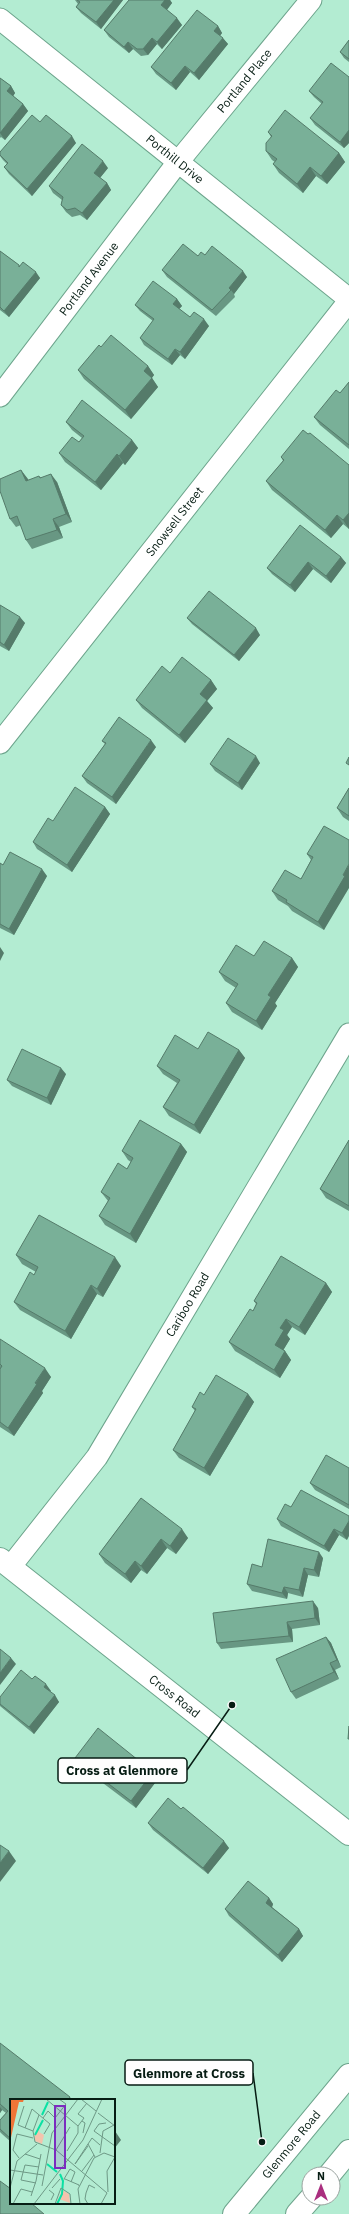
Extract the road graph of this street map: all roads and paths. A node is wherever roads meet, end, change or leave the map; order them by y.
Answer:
1 (311, 0) edge
2 (0, 19) edge
3 (178, 162) junction
4 (349, 300) edge
5 (0, 396) edge
6 (0, 743) edge
7 (349, 1034) edge
8 (6, 1562) edge
9 (349, 1834) edge
10 (349, 2075) edge
11 (349, 2152) edge
12 (337, 2166) edge
13 (304, 2206) edge
14 (234, 2214) edge
15 (297, 2214) edge

1 - 3 street, Portland Place
2 - 3 street, Porthill Drive
3 - 4 street, Porthill Drive
3 - 5 street, Portland Avenue
4 - 6 street, Snowsell Street
7 - 8 street, Cariboo Road
8 - 9 street, Cross Road
10 - 14 street, Glenmore Road
11 - 12 street
13 - 15 street

